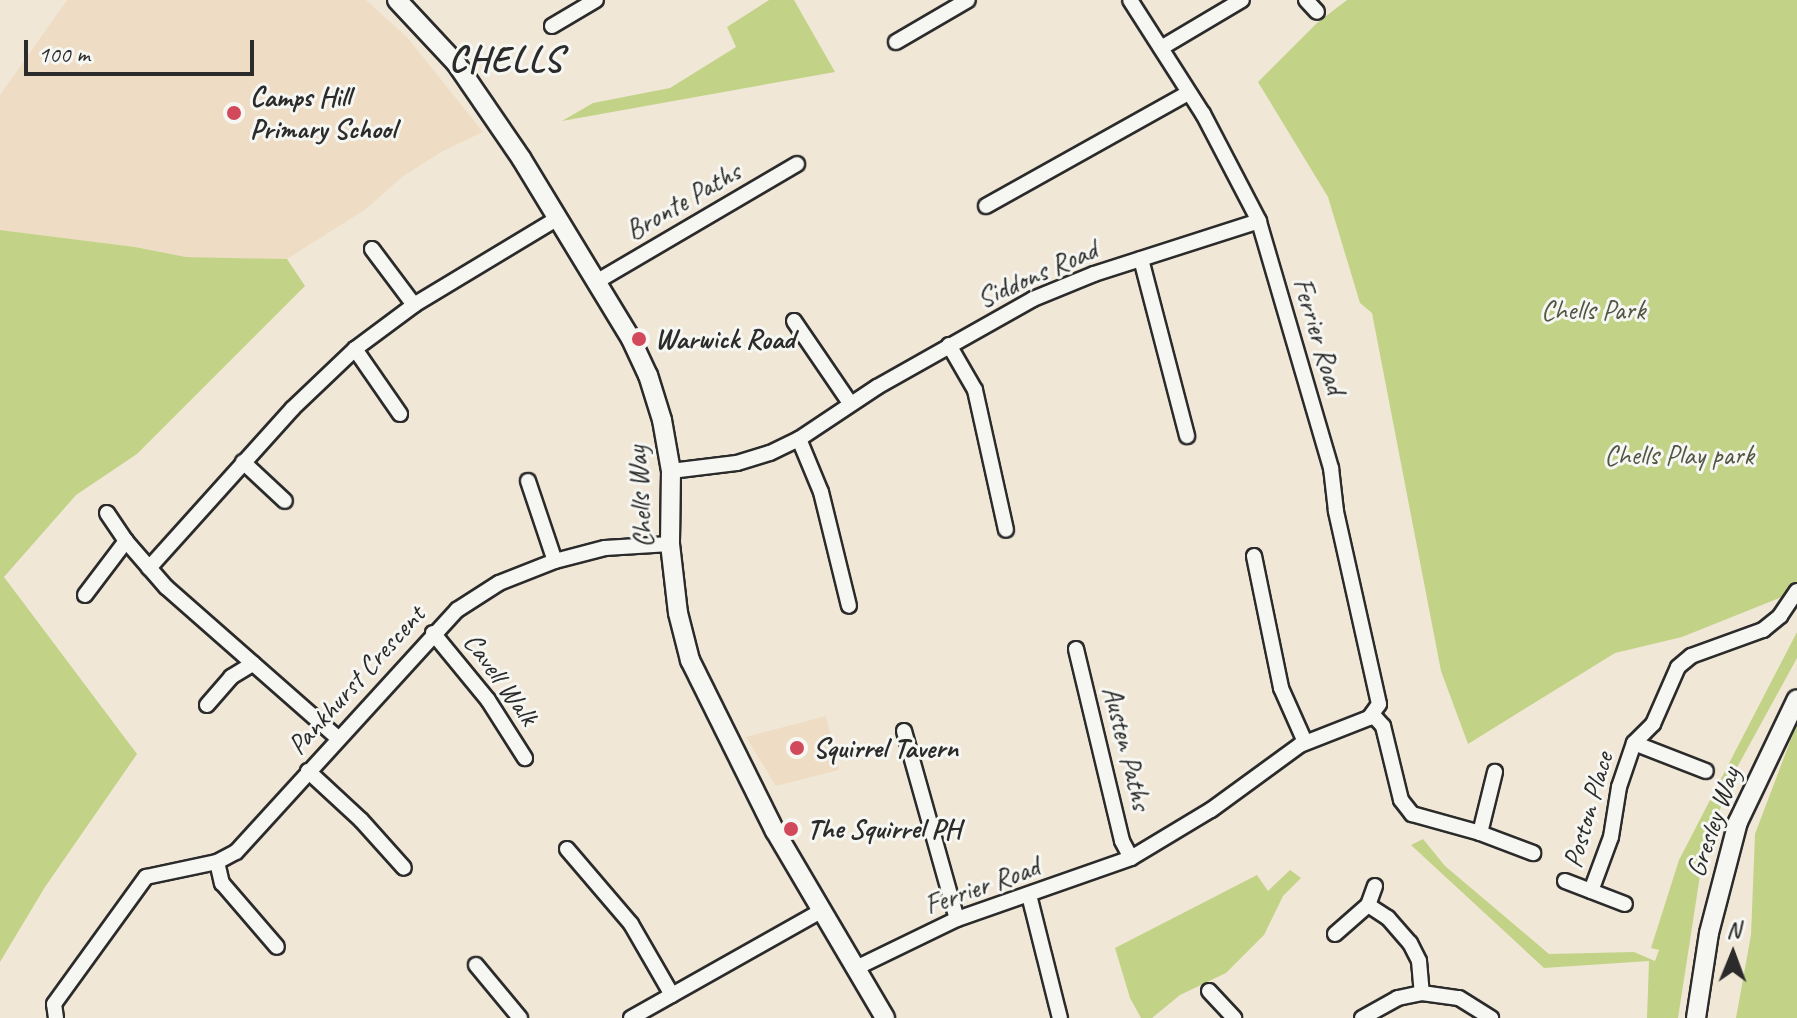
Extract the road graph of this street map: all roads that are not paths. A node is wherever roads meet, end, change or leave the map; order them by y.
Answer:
1 (399, 0) edge
2 (596, 0) edge
3 (968, 0) edge
4 (1130, 0) edge
5 (1242, 0) edge
6 (1306, 0) edge
7 (1317, 12) dead end
8 (552, 26) dead end
9 (896, 42) dead end
10 (1161, 48) junction
11 (1188, 93) junction
12 (797, 164) dead end
13 (986, 206) dead end
14 (558, 218) junction
15 (1259, 221) junction
16 (372, 249) dead end
17 (1141, 259) junction
18 (596, 282) junction
19 (414, 305) junction
20 (794, 321) dead end
21 (949, 345) junction
22 (355, 349) junction
23 (850, 403) junction
24 (400, 414) dead end
25 (1187, 436) dead end
26 (799, 439) junction
27 (243, 462) junction
28 (671, 471) junction
29 (528, 481) dead end
30 (285, 501) dead end
31 (107, 513) dead end
32 (1006, 530) dead end
33 (126, 541) junction
34 (670, 544) junction
35 (1254, 556) dead end
36 (555, 561) junction
37 (149, 568) junction
38 (1797, 591) edge
39 (85, 595) dead end
40 (849, 606) dead end
41 (433, 633) junction
42 (1076, 649) dead end
43 (253, 664) junction
44 (1797, 699) edge
45 (207, 705) dead end
46 (1373, 715) junction
47 (904, 731) dead end
48 (338, 738) junction
49 (1305, 742) junction
50 (1634, 743) junction
51 (525, 758) dead end
52 (308, 771) junction
53 (1706, 771) dead end
54 (1495, 772) dead end
55 (1480, 833) junction
56 (567, 849) dead end
57 (1533, 853) dead end
58 (1131, 858) junction
59 (217, 862) junction
60 (404, 868) dead end
61 (1565, 881) dead end
62 (1375, 886) dead end
63 (1591, 891) junction
64 (1029, 895) junction
65 (1625, 904) dead end
66 (1368, 905) junction
67 (821, 911) junction
68 (957, 919) junction
69 (1335, 934) dead end
70 (277, 947) dead end
71 (476, 965) dead end
72 (858, 967) junction
73 (1209, 991) dead end
74 (1422, 993) junction
75 (672, 995) junction
76 (56, 1018) edge
77 (520, 1018) edge
78 (631, 1018) edge
79 (885, 1018) edge
80 (1060, 1018) edge
81 (1234, 1018) edge
82 (1362, 1018) edge
83 (1491, 1018) edge
84 (1696, 1018) edge

1 - 14 street, Chells Way
2 - 8 street
3 - 9 street
4 - 10 street, Ferrier Road
5 - 10 street
6 - 7 street
10 - 11 street, Ferrier Road
11 - 13 street
11 - 15 street, Ferrier Road
12 - 18 street, Bronte Paths
14 - 18 street, Chells Way
14 - 19 street
15 - 17 street, Siddons Road
15 - 46 street, Ferrier Road
16 - 19 street
17 - 21 street, Siddons Road
17 - 25 street
18 - 28 street, Chells Way
19 - 22 street
20 - 23 street
21 - 23 street, Siddons Road
21 - 32 street
22 - 24 street
22 - 27 street
23 - 26 street, Siddons Road
26 - 28 street, Siddons Road
26 - 40 street
27 - 30 street
27 - 37 street
28 - 34 street, Chells Way
29 - 36 street
31 - 33 street
33 - 37 street
33 - 39 street
34 - 36 street, Pankhurst Crescent
34 - 67 street, Chells Way
35 - 49 street
36 - 41 street, Pankhurst Crescent
37 - 43 street
38 - 50 street, Poston Place
41 - 48 street, Pankhurst Crescent
41 - 51 street, Cavell Walk
42 - 58 street, Austen Paths
43 - 45 street
43 - 48 street
44 - 84 street, Gresley Way
46 - 49 street, Ferrier Road
46 - 55 street, Ferrier Road
47 - 68 street
48 - 52 street, Pankhurst Crescent
49 - 58 street, Ferrier Road
50 - 53 street, Poston Place
50 - 63 street, Poston Place
52 - 59 street, Pankhurst Crescent
52 - 60 street
54 - 55 street
55 - 57 street
56 - 75 street
58 - 64 street, Ferrier Road
59 - 70 street
59 - 76 street, Pankhurst Crescent
61 - 63 street, Poston Place
62 - 66 street
63 - 65 street, Poston Place
64 - 68 street, Ferrier Road
64 - 80 street
66 - 69 street
66 - 74 street
67 - 72 street, Chells Way
67 - 75 street
68 - 72 street, Ferrier Road
71 - 77 street
72 - 79 street, Chells Way
73 - 81 street
74 - 82 street
74 - 83 street
75 - 78 street

